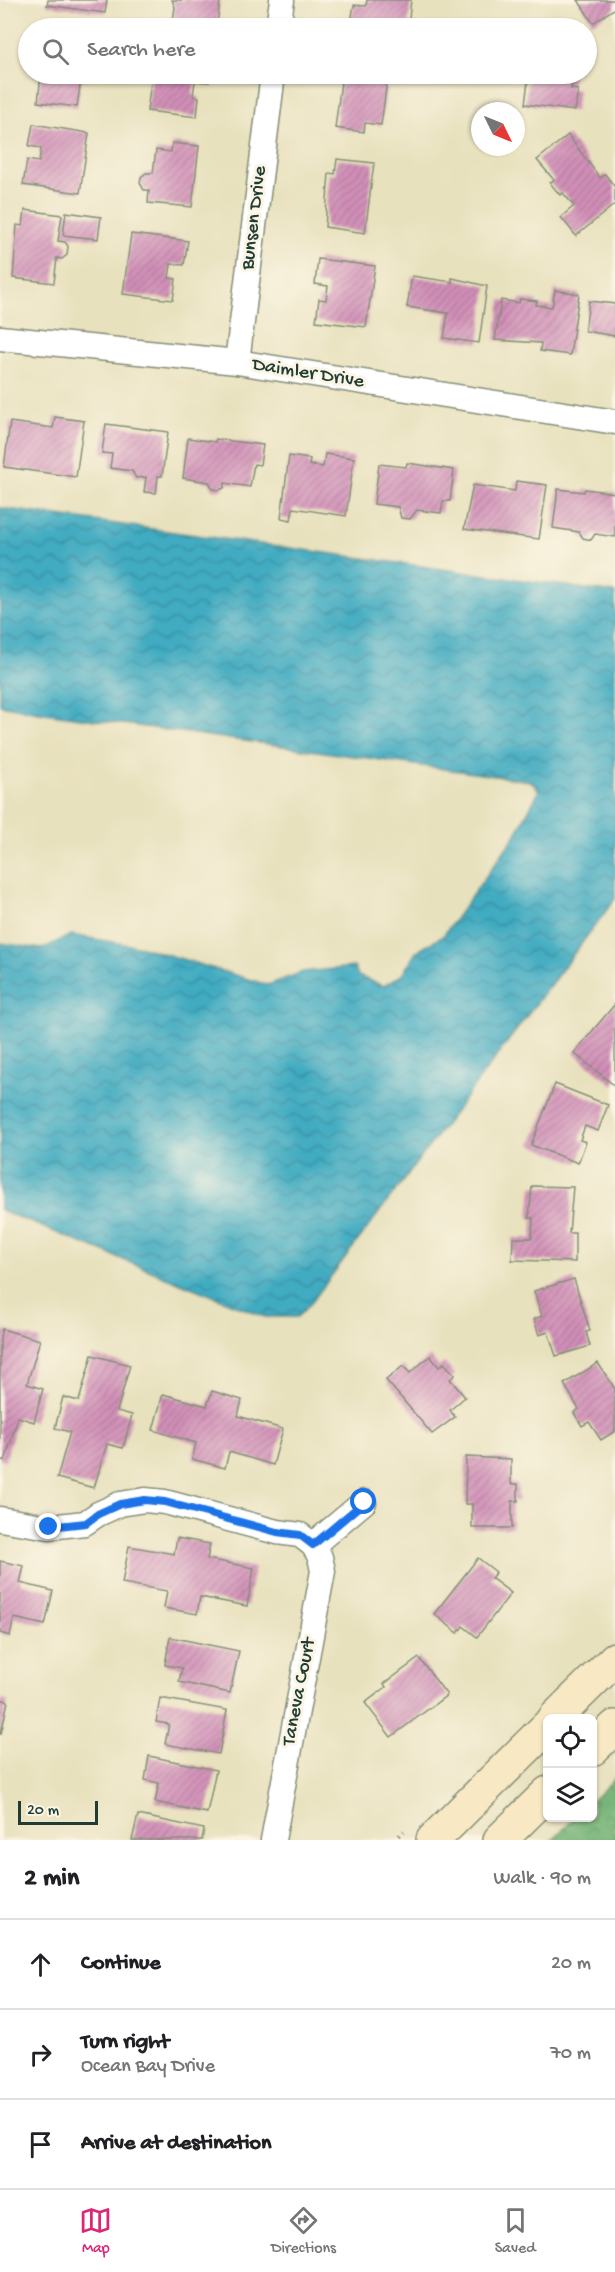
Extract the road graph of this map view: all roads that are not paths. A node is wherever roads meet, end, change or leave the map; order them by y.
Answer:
1 (282, 0) edge
2 (279, 18) edge
3 (272, 84) edge
4 (0, 338) edge
5 (237, 362) junction
6 (615, 422) edge
7 (364, 1502) dead end
8 (0, 1519) edge
9 (313, 1545) junction
10 (615, 1659) edge
11 (560, 1714) edge
12 (615, 1727) edge
13 (543, 1731) edge
14 (597, 1744) edge
15 (543, 1798) edge
16 (273, 1840) edge
17 (432, 1840) edge
18 (500, 1840) edge

1 - 2 street
3 - 5 street, Bunsen Drive
4 - 5 street, Daimler Drive
5 - 6 street, Daimler Drive
7 - 9 street
8 - 9 street
9 - 16 street, Taneva Court
10 - 11 main road
12 - 14 main road
13 - 17 main road
15 - 18 main road

